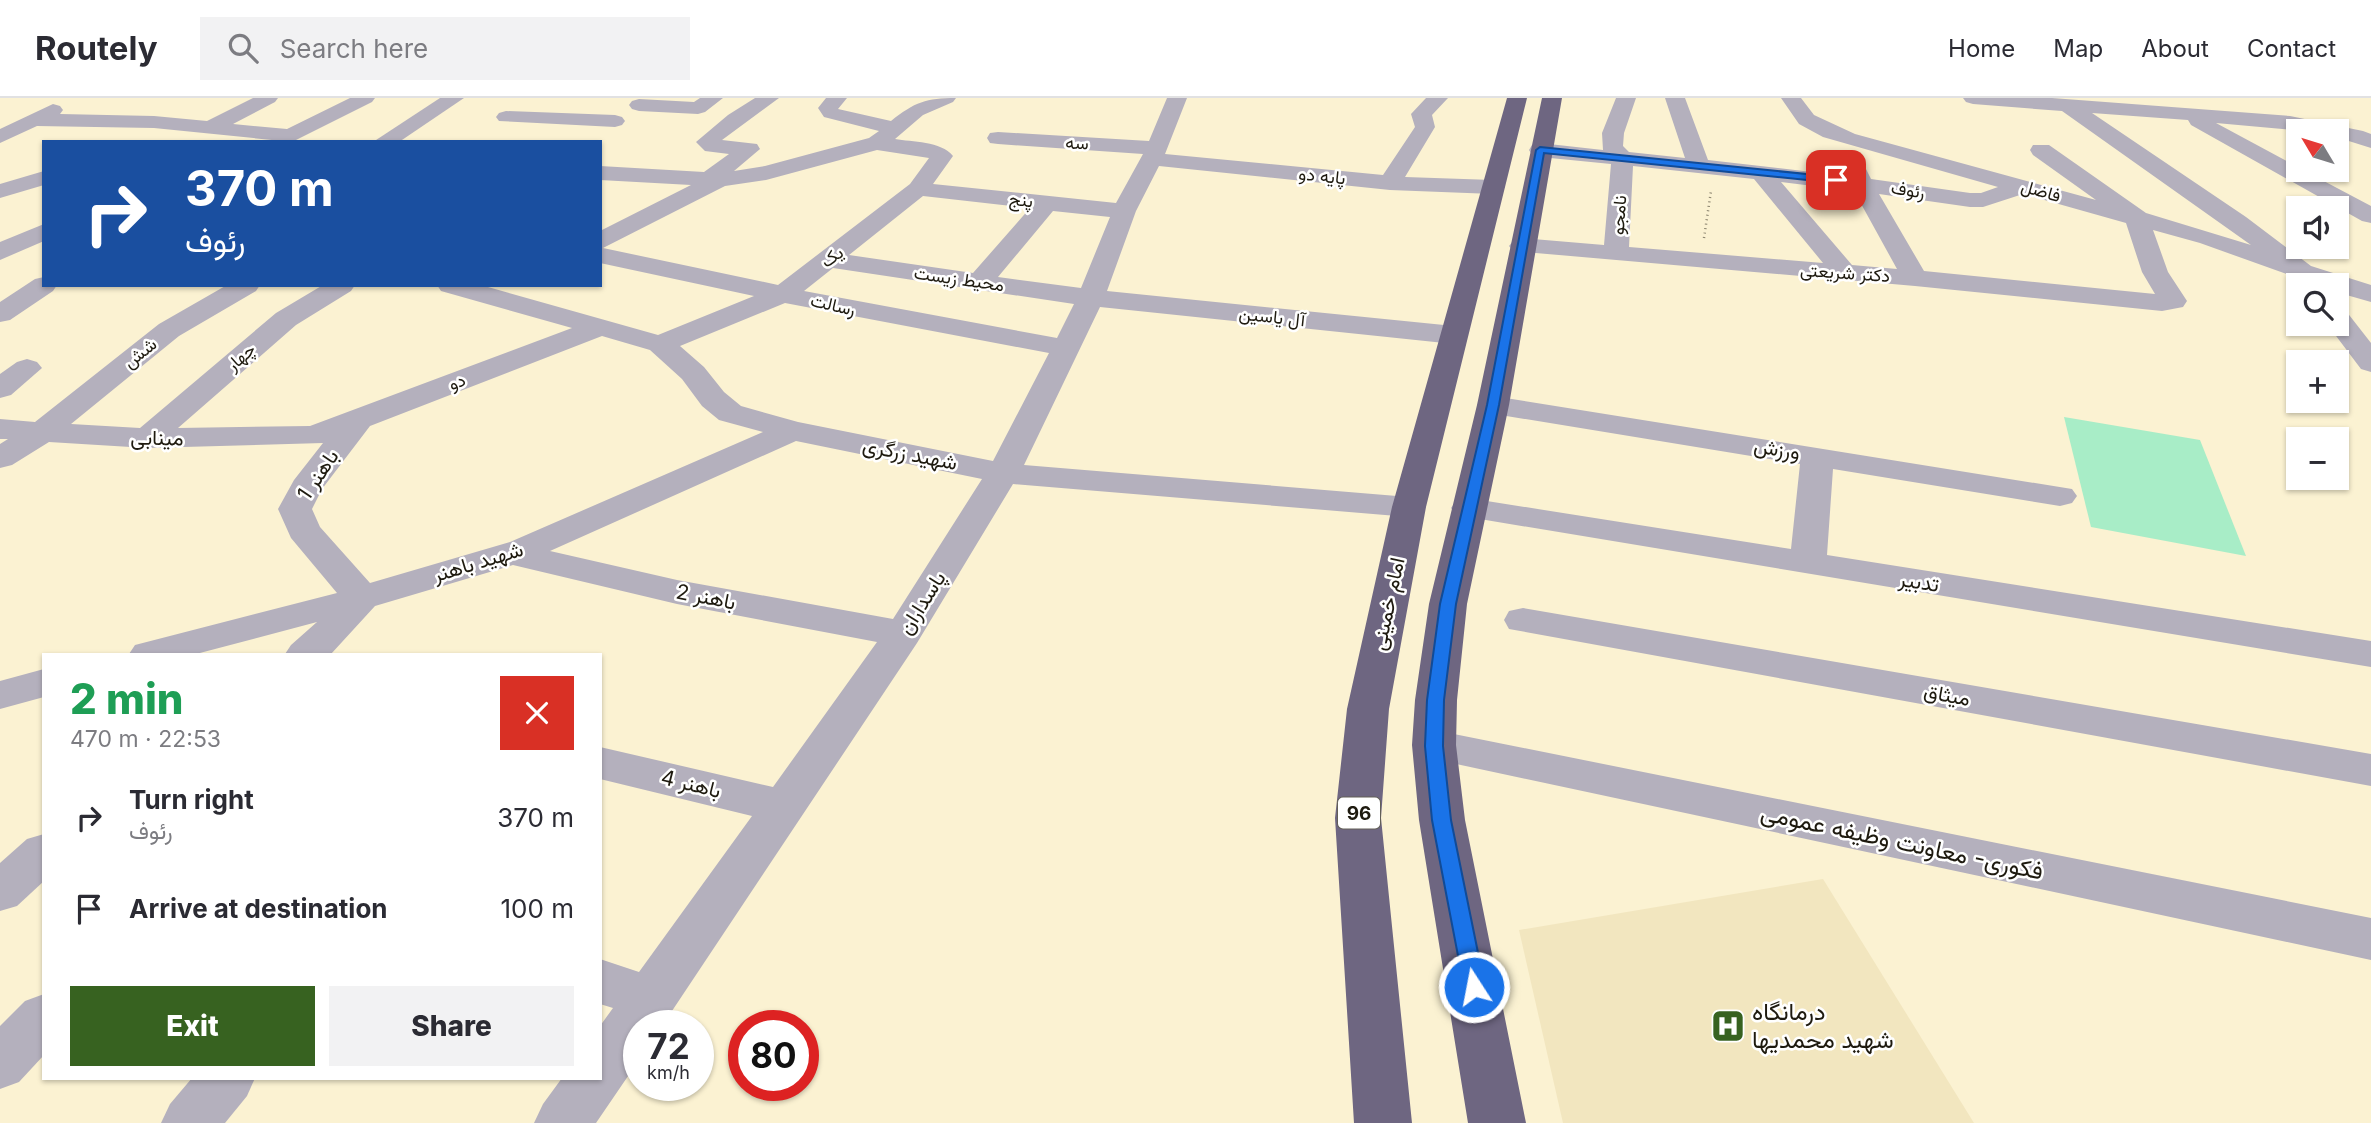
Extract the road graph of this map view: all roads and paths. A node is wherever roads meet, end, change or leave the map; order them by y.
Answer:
1 (77, 98) edge
2 (268, 98) edge
3 (365, 98) edge
4 (454, 98) edge
5 (525, 98) edge
6 (713, 98) edge
7 (769, 98) edge
8 (837, 98) edge
9 (946, 98) edge
10 (1177, 98) edge
11 (1438, 98) edge
12 (1517, 98) edge
13 (1552, 98) edge
14 (1626, 98) edge
15 (1675, 98) edge
16 (1791, 98) edge
17 (1973, 98) edge
18 (643, 101) edge
19 (2067, 105) junction
20 (188, 106) dead end
21 (2187, 114) junction
22 (506, 117) junction
23 (31, 120) junction
24 (615, 121) junction
25 (154, 122) junction
26 (213, 126) junction
27 (894, 128) junction
28 (290, 136) junction
29 (0, 137) edge
30 (494, 137) dead end
31 (998, 138) dead end
32 (1847, 139) junction
33 (114, 140) edge
34 (319, 140) edge
35 (387, 140) edge
36 (586, 140) edge
37 (2371, 142) edge
38 (877, 143) junction
39 (749, 149) junction
40 (1540, 150) junction
41 (2040, 150) dead end
42 (1154, 153) junction
43 (1622, 158) junction
44 (811, 162) junction
45 (11, 165) dead end
46 (1706, 165) junction
47 (42, 167) edge
48 (1760, 171) junction
49 (602, 173) edge
50 (42, 179) edge
51 (714, 180) junction
52 (1390, 183) junction
53 (1861, 183) junction
54 (2023, 186) junction
55 (1493, 187) junction
56 (918, 189) junction
57 (0, 191) edge
58 (1047, 202) junction
59 (1124, 211) junction
60 (2371, 216) edge
61 (2137, 218) junction
62 (42, 232) edge
63 (602, 240) edge
64 (1522, 246) junction
65 (0, 252) edge
66 (1616, 254) junction
67 (602, 255) edge
68 (828, 260) junction
69 (1700, 263) junction
70 (1845, 273) junction
71 (2295, 273) edge
72 (2300, 273) edge
73 (1915, 278) junction
74 (979, 282) junction
75 (42, 286) edge
76 (244, 287) edge
77 (339, 287) edge
78 (457, 287) edge
79 (2349, 289) edge
80 (784, 294) junction
81 (2371, 294) edge
82 (1091, 298) junction
83 (0, 314) edge
84 (601, 327) junction
85 (2349, 334) edge
86 (1454, 335) junction
87 (660, 344) junction
88 (1067, 348) junction
89 (2371, 363) edge
90 (27, 368) dead end
91 (0, 389) edge
92 (1493, 405) junction
93 (358, 420) junction
94 (0, 429) edge
95 (793, 431) junction
96 (40, 433) junction
97 (314, 436) joint
98 (147, 438) junction
99 (1817, 456) junction
100 (0, 458) edge
101 (1003, 472) junction
102 (2060, 496) dead end
103 (1409, 507) junction
104 (1468, 508) junction
105 (510, 554) junction
106 (1808, 564) junction
107 (362, 598) junction
108 (1524, 620) dead end
109 (903, 634) junction
110 (313, 651) edge
111 (153, 653) edge
112 (2371, 654) edge
113 (42, 684) edge
114 (0, 695) edge
115 (1434, 746) junction
116 (602, 762) edge
117 (2371, 770) edge
118 (782, 806) junction
119 (42, 854) edge
120 (0, 892) edge
121 (2371, 939) edge
122 (602, 982) edge
123 (650, 999) junction
124 (42, 1019) edge
125 (0, 1064) edge
126 (602, 1067) edge
127 (224, 1080) edge
128 (594, 1080) edge
129 (190, 1123) edge
130 (563, 1123) edge
131 (1383, 1123) edge
132 (1497, 1123) edge

1 - 23 street
2 - 26 street
3 - 28 street
4 - 35 street
5 - 22 street
6 - 18 street
7 - 39 street
8 - 27 street
9 - 27 street
10 - 42 street, پاسداران
11 - 52 street
12 - 55 highway, امام خمینی / 96
13 - 40 highway
14 - 43 street, نامجو
15 - 46 street
16 - 32 street, فاضل
17 - 19 street
18 - 24 street
19 - 21 street
19 - 72 street
20 - 25 street
21 - 37 street
21 - 60 street
22 - 24 street
22 - 30 street
23 - 25 street
23 - 29 street
24 - 36 street
25 - 26 street
25 - 33 street
26 - 28 street
27 - 38 street
28 - 34 street
31 - 42 street, سه
32 - 53 street
32 - 54 street, فاضل
38 - 44 street
38 - 56 street
39 - 44 street
39 - 51 street
40 - 43 street, رئوف
40 - 64 highway
41 - 61 street
42 - 52 street, پایه دو
42 - 59 street, پاسداران
43 - 46 street, رئوف
43 - 66 street, نامجو
44 - 51 street
45 - 47 street
46 - 48 street, رئوف
46 - 69 path
48 - 53 street, رئوف
48 - 70 street
49 - 51 street
50 - 57 street
51 - 63 street
52 - 55 street, پایه دو
53 - 54 street, رئوف
53 - 73 street
54 - 61 street, فاضل
55 - 86 highway, امام خمینی / 96
56 - 58 street, پنج
56 - 68 street, یک
58 - 59 street, پنج
58 - 74 street
59 - 82 street, پاسداران
61 - 71 street, فاضل
61 - 73 street, دکتر شریعتی
62 - 65 street
64 - 66 street, دکتر شریعتی
64 - 92 highway
66 - 69 street, دکتر شریعتی
67 - 80 street, رسالت
68 - 74 street, محیط زیست
68 - 80 street, یک
69 - 70 street, دکتر شریعتی
70 - 73 street, دکتر شریعتی
74 - 82 street, محیط زیست
75 - 83 street
76 - 96 street, شش
77 - 98 street, چهار
78 - 84 street, شهید زرگری
79 - 81 street, فاضل
80 - 87 street, یک
80 - 88 street, رسالت
82 - 86 street, آل یاسین
82 - 88 street, پاسداران
84 - 87 street, شهید زرگری
84 - 93 street, دو
85 - 89 street
86 - 103 highway, امام خمینی / 96
87 - 95 street, شهید زرگری
88 - 101 street, پاسداران
90 - 91 street
92 - 99 street, ورزش
92 - 104 highway
93 - 97 street, دو
93 - 107 street, باهنر 1
94 - 96 street, مینابی
95 - 101 street, شهید زرگری
95 - 105 street, شهید باهنر
96 - 98 street, مینابی
96 - 100 street, شش
97 - 98 street, مینابی
99 - 102 street, ورزش
99 - 106 street
101 - 103 street, شهید زرگری
101 - 109 street, پاسداران
103 - 104 highway
103 - 131 highway, امام خمینی / 96
104 - 106 street, تدبیر
104 - 115 highway
105 - 107 street, شهید باهنر
105 - 109 street, باهنر 2
106 - 112 street, تدبیر
107 - 110 street
107 - 111 street, شهید باهنر
108 - 117 street, میثاق
109 - 118 street, پاسداران
113 - 114 street
115 - 121 street, فکوری- معاونت وظیفه عمومی
115 - 132 highway
116 - 118 street, باهنر 4
118 - 123 street, پاسداران
119 - 120 street
122 - 123 street
123 - 126 street, پاسداران
124 - 125 street
127 - 129 street
128 - 130 street

